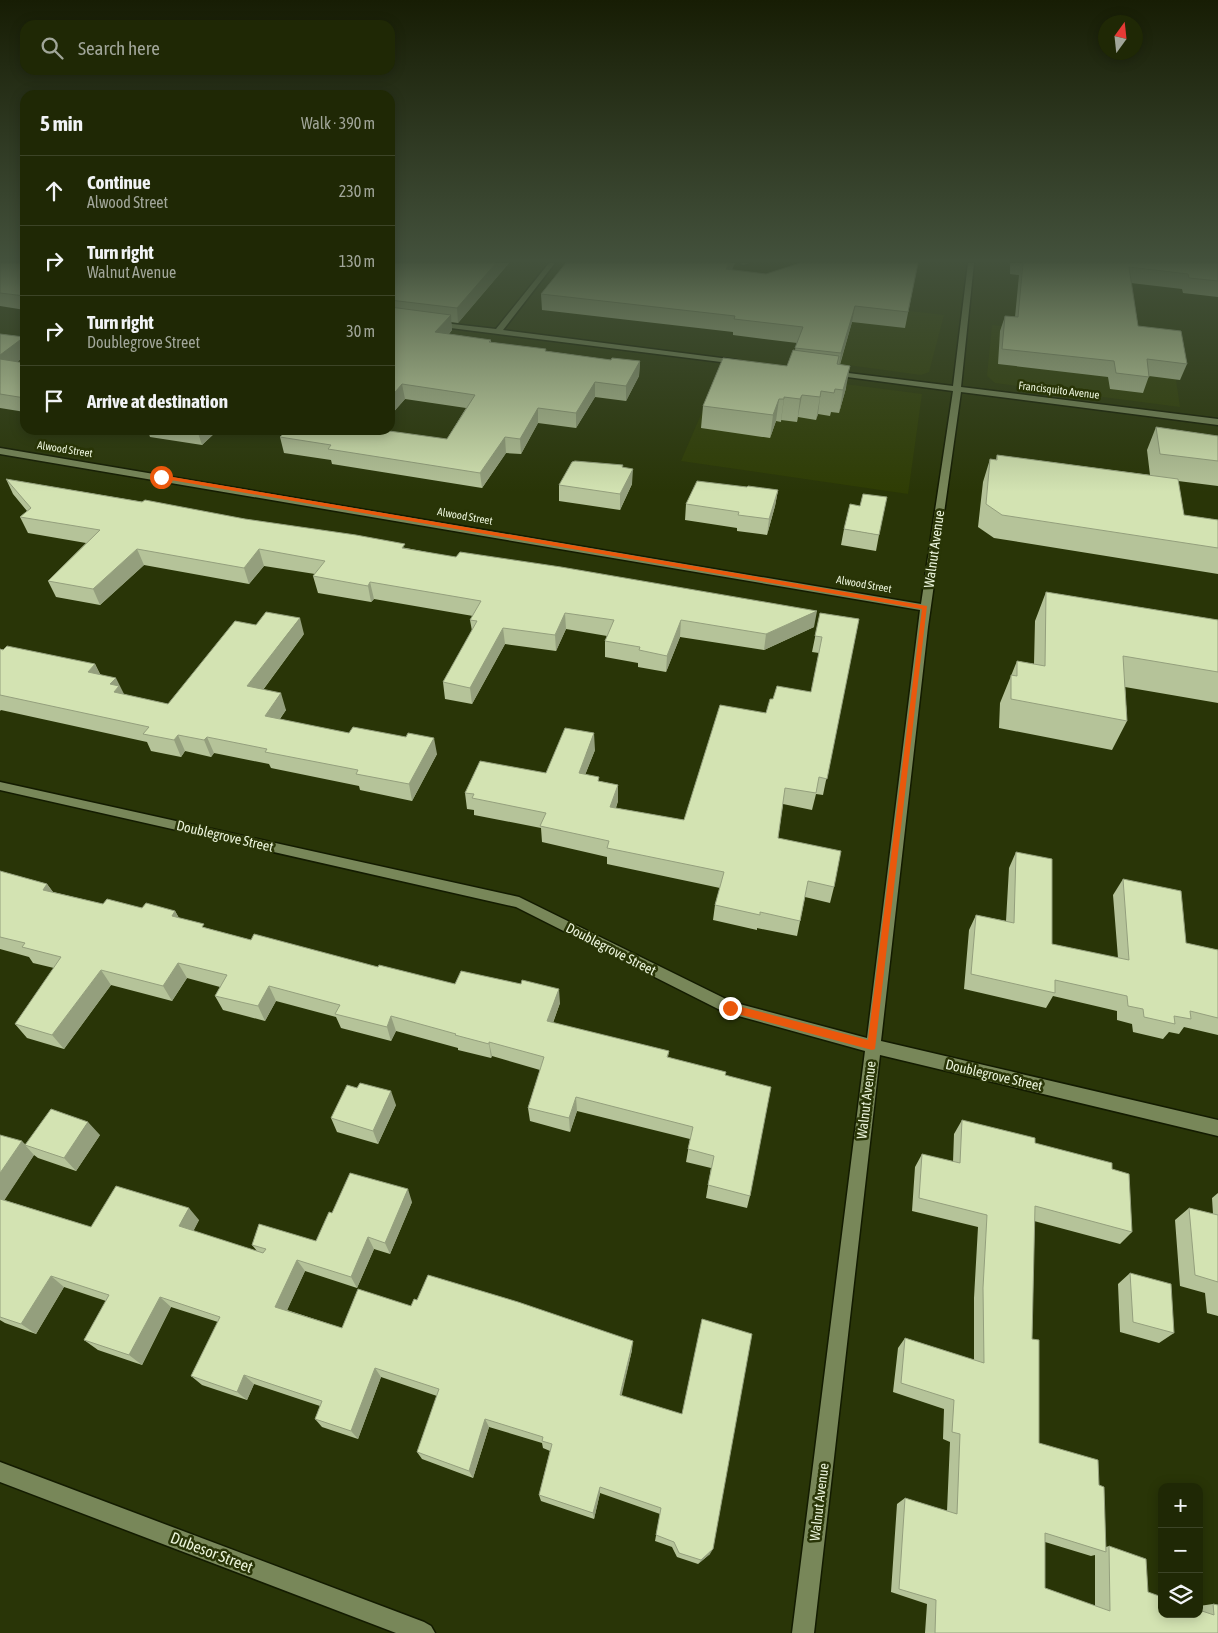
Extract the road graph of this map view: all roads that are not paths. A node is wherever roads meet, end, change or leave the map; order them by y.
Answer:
1 (557, 339) edge
2 (963, 339) edge
3 (744, 362) edge
4 (822, 372) edge
5 (957, 389) junction
6 (1218, 422) edge
7 (0, 451) edge
8 (925, 608) junction
9 (0, 786) edge
10 (872, 1046) junction
11 (1218, 1128) edge
12 (0, 1472) edge
13 (424, 1633) edge
14 (803, 1633) edge

1 - 3 street
2 - 5 street, Walnut Avenue
4 - 5 street, Francisquito Avenue
5 - 6 street, Francisquito Avenue
5 - 8 street, Walnut Avenue
7 - 8 street, Alwood Street
8 - 10 street, Walnut Avenue
9 - 10 street, Doublegrove Street
10 - 11 street, Doublegrove Street
10 - 14 street, Walnut Avenue
12 - 13 street, Dubesor Street

